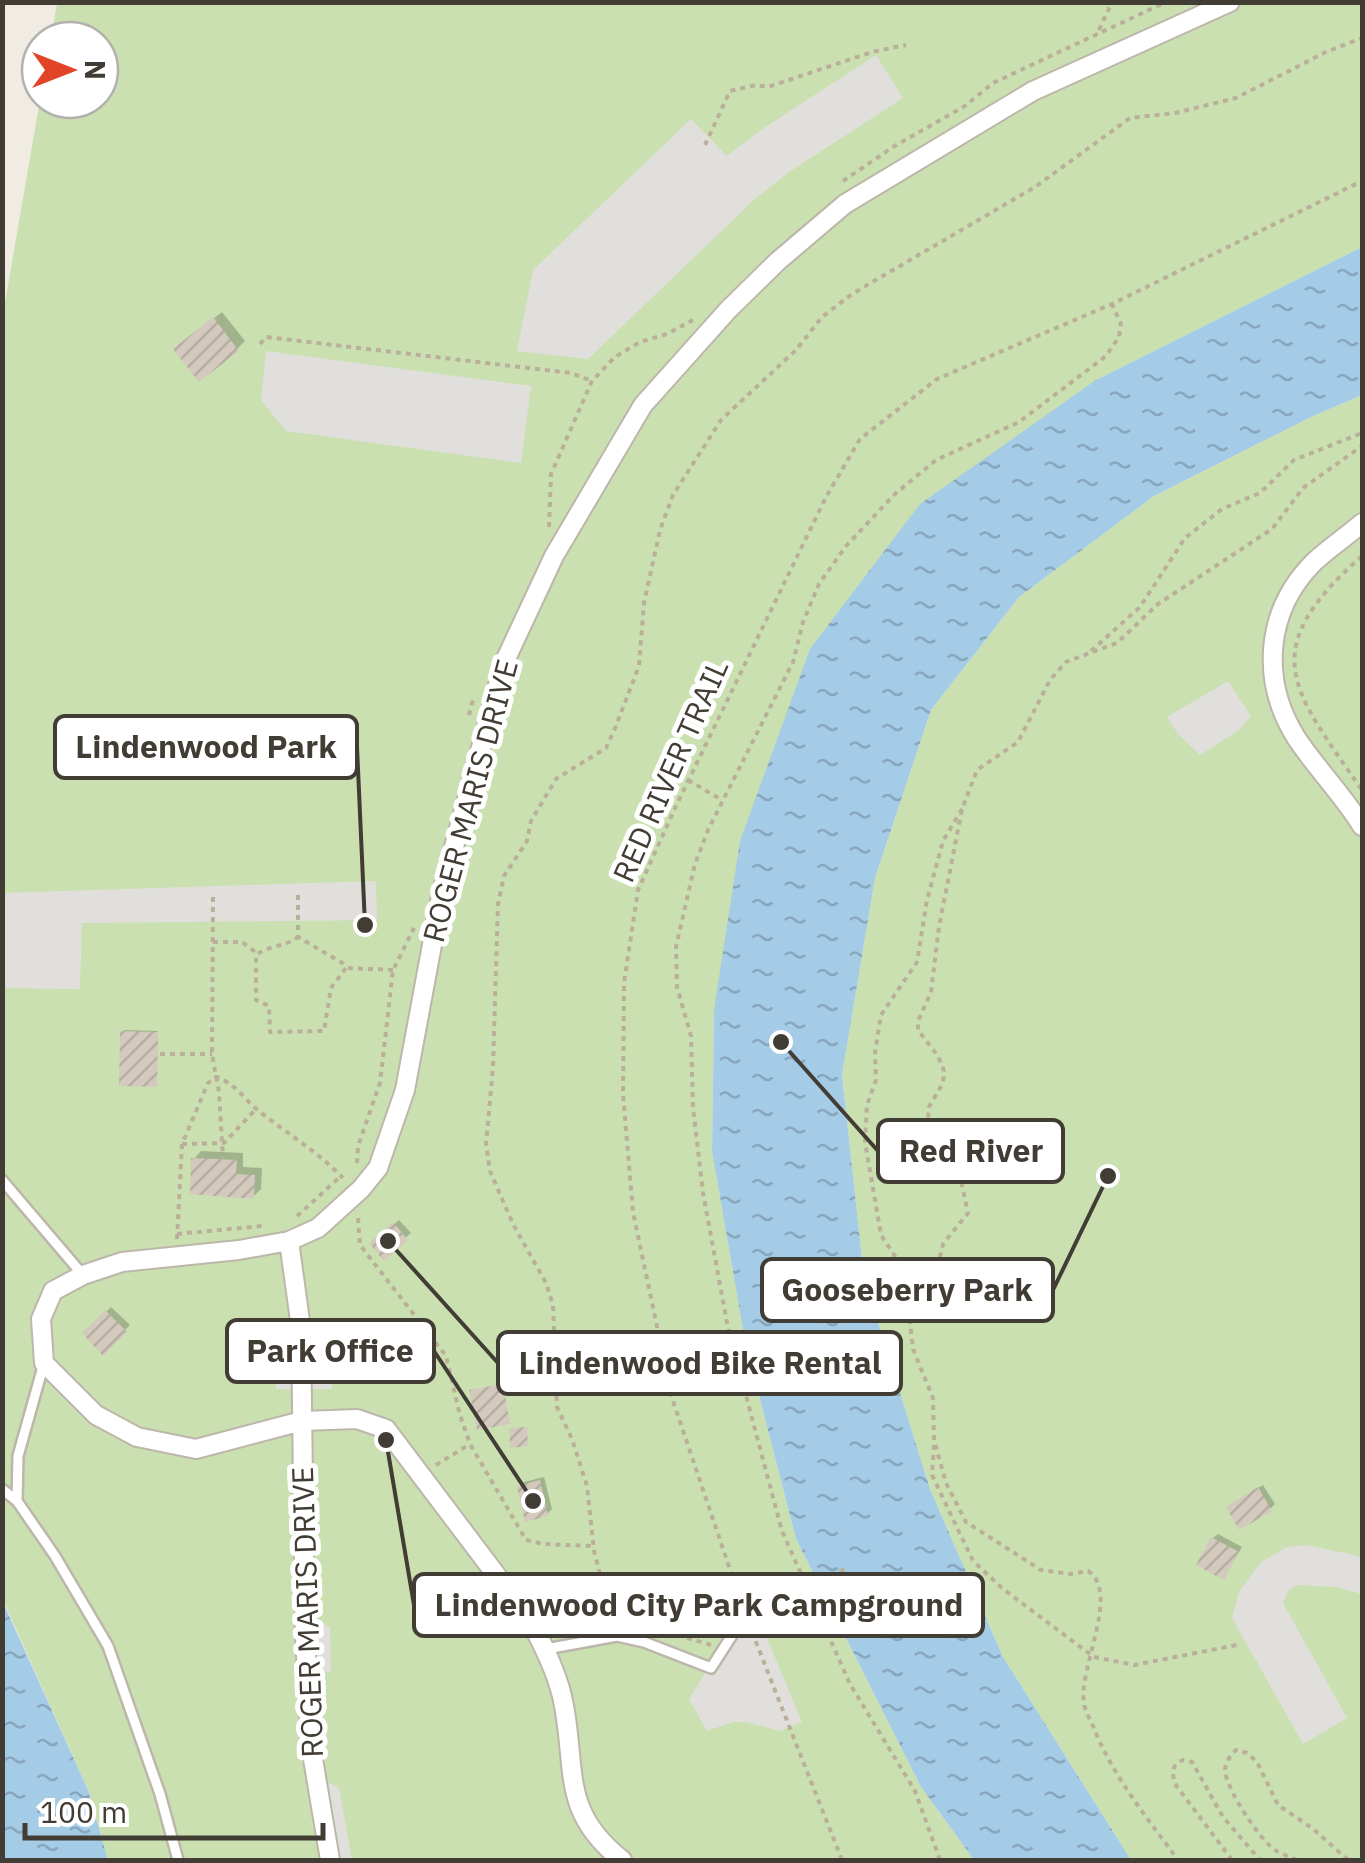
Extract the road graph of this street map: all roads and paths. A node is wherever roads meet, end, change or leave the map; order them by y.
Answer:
1 (1112, 2) edge
2 (1230, 2) edge
3 (1165, 3) edge
4 (1098, 33) junction
5 (1362, 38) edge
6 (906, 45) dead end
7 (704, 145) dead end
8 (1362, 182) edge
9 (832, 190) dead end
10 (1112, 304) junction
11 (693, 320) dead end
12 (260, 344) dead end
13 (592, 381) junction
14 (1362, 433) edge
15 (1362, 446) edge
16 (1362, 523) edge
17 (548, 530) dead end
18 (1362, 556) edge
19 (1088, 654) junction
20 (479, 684) dead end
21 (468, 718) dead end
22 (688, 780) junction
23 (1362, 790) edge
24 (722, 800) junction
25 (962, 809) junction
26 (1362, 826) edge
27 (298, 895) dead end
28 (214, 897) dead end
29 (418, 911) dead end
30 (298, 937) junction
31 (213, 942) junction
32 (258, 954) junction
33 (346, 968) junction
34 (393, 970) junction
35 (160, 1054) dead end
36 (212, 1054) junction
37 (216, 1077) junction
38 (256, 1109) junction
39 (182, 1144) junction
40 (221, 1145) junction
41 (223, 1160) dead end
42 (341, 1176) junction
43 (2, 1180) edge
44 (356, 1193) junction
45 (269, 1227) dead end
46 (289, 1232) junction
47 (177, 1234) junction
48 (176, 1256) junction
49 (83, 1275) junction
50 (910, 1308) junction
51 (44, 1364) junction
52 (302, 1421) junction
53 (934, 1440) junction
54 (470, 1444) junction
55 (421, 1474) junction
56 (2, 1489) edge
57 (16, 1501) junction
58 (593, 1546) junction
59 (845, 1569) dead end
60 (805, 1588) junction
61 (746, 1616) junction
62 (1236, 1645) dead end
63 (546, 1648) junction
64 (724, 1648) junction
65 (1089, 1654) junction
66 (178, 1860) edge
67 (330, 1860) edge
68 (622, 1860) edge
69 (842, 1860) edge
70 (940, 1860) edge
71 (1178, 1860) edge
72 (1232, 1860) edge
73 (1260, 1860) edge
74 (1297, 1860) edge
75 (1348, 1860) edge

1 - 4 path
2 - 44 street, ROGER MARIS DRIVE
3 - 4 path
4 - 9 path
5 - 58 path
6 - 7 path
8 - 10 path, RED RIVER TRAIL
10 - 22 path, RED RIVER TRAIL
10 - 24 path
11 - 13 path
12 - 13 path
13 - 17 path
14 - 19 path
15 - 19 path
16 - 26 street
18 - 23 path
19 - 25 path
20 - 21 path
22 - 24 path
22 - 61 path, RED RIVER TRAIL
24 - 60 path
25 - 50 path
25 - 50 path
27 - 30 path
28 - 31 path
29 - 34 path
30 - 32 path
30 - 33 path
31 - 32 path
31 - 36 path
32 - 33 path
33 - 34 path
34 - 44 path
35 - 36 path
36 - 37 path
37 - 38 path
37 - 39 path
37 - 40 path
38 - 40 path
38 - 42 path
39 - 40 path
39 - 47 path
40 - 41 path
42 - 44 path
42 - 46 path
43 - 49 lane
44 - 46 street, ROGER MARIS DRIVE
44 - 54 path
45 - 47 path
46 - 48 street, ROGER MARIS DRIVE
46 - 52 street, ROGER MARIS DRIVE
47 - 48 path
48 - 49 street, ROGER MARIS DRIVE
49 - 51 street, ROGER MARIS DRIVE
50 - 53 path
51 - 52 street
51 - 57 lane
52 - 55 street
52 - 67 street, ROGER MARIS DRIVE
53 - 65 path
53 - 65 path
54 - 55 path
54 - 58 path
55 - 63 street
56 - 57 lane
57 - 66 lane
58 - 64 path
59 - 60 path
60 - 61 path
60 - 70 path
61 - 64 lane
61 - 69 path, RED RIVER TRAIL
62 - 65 path
63 - 64 lane
63 - 68 street
65 - 71 path
72 - 73 path
74 - 75 path

